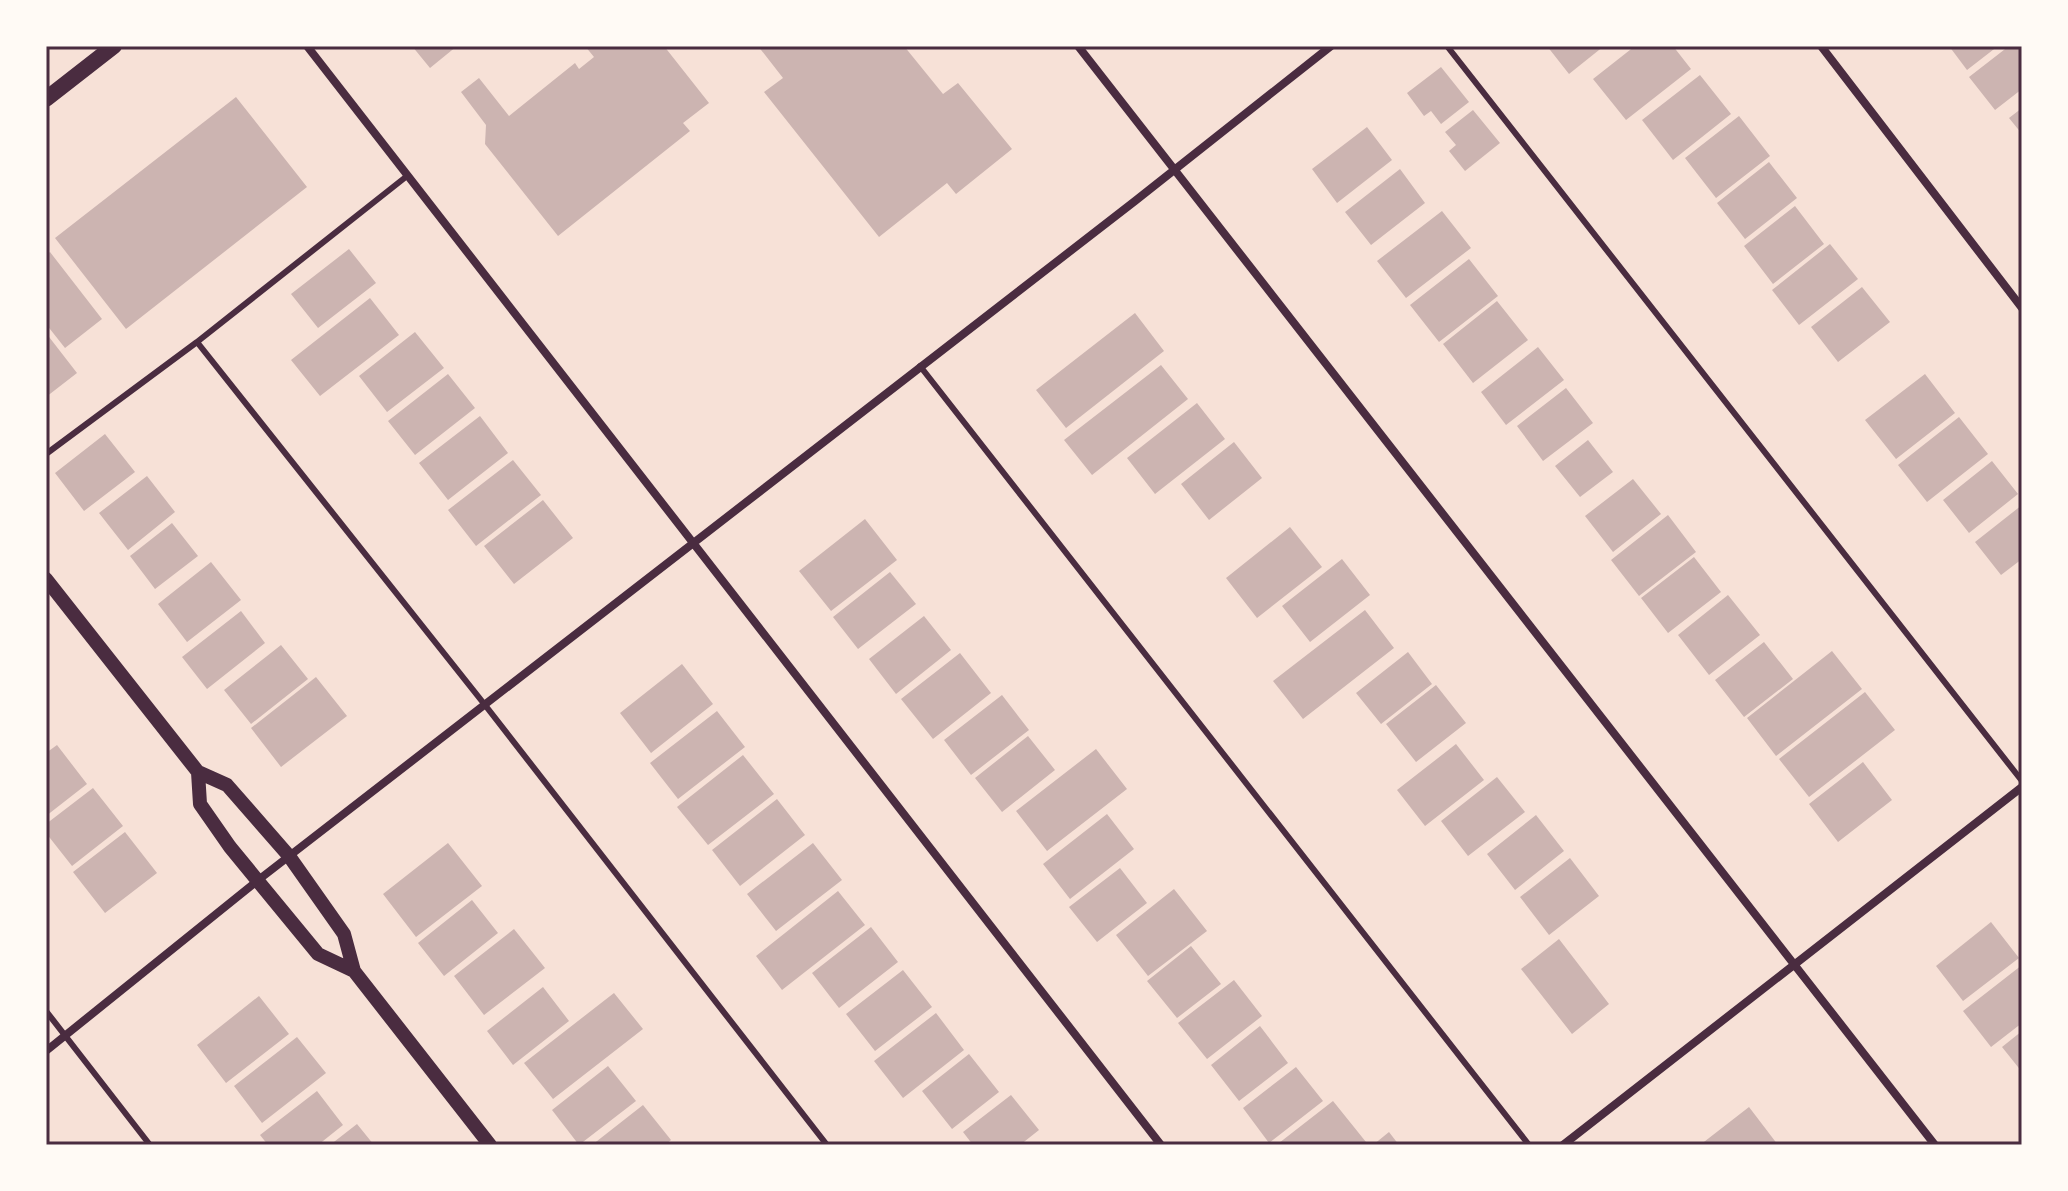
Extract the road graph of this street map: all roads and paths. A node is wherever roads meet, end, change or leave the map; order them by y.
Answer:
1 (114, 46) edge
2 (307, 46) edge
3 (1078, 46) edge
4 (1331, 46) edge
5 (1447, 46) edge
6 (1821, 46) edge
7 (46, 99) edge
8 (1175, 169) junction
9 (407, 176) junction
10 (2022, 308) edge
11 (197, 342) junction
12 (920, 366) junction
13 (46, 454) edge
14 (694, 542) junction
15 (46, 579) edge
16 (485, 705) junction
17 (198, 772) junction
18 (2022, 784) edge
19 (289, 856) junction
20 (257, 881) junction
21 (1795, 965) junction
22 (354, 971) junction
23 (46, 1011) edge
24 (65, 1036) junction
25 (46, 1051) edge
26 (150, 1145) edge
27 (490, 1145) edge
28 (827, 1145) edge
29 (1161, 1145) edge
30 (1529, 1145) edge
31 (1563, 1145) edge
32 (1935, 1145) edge

1 - 7 main road
2 - 9 street
3 - 8 street
4 - 8 street
5 - 18 lane
6 - 10 street
8 - 12 street
8 - 21 street
9 - 11 lane
9 - 14 street
11 - 13 lane
11 - 16 lane
12 - 14 street
12 - 30 lane
14 - 16 street
14 - 29 street
15 - 17 street
16 - 19 street
16 - 28 lane
17 - 19 street
17 - 20 street
18 - 21 street
19 - 20 street
19 - 22 street
20 - 22 street
20 - 24 street
21 - 31 street
21 - 32 street
22 - 27 street
23 - 24 lane
24 - 25 street
24 - 26 lane

